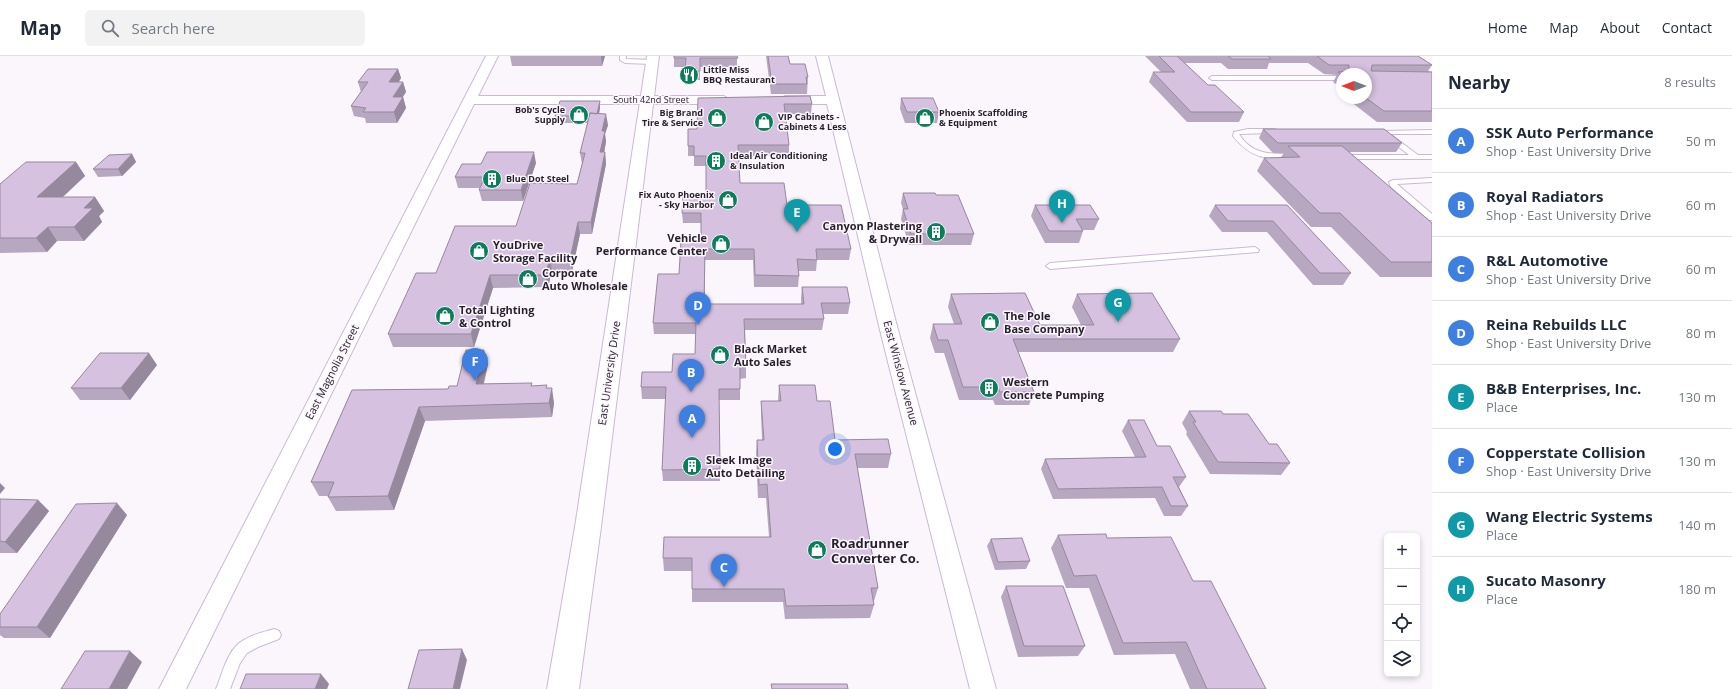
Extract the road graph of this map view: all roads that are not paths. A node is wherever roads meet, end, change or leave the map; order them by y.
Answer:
1 (492, 56) edge
2 (623, 56) edge
3 (822, 56) edge
4 (652, 59) edge
5 (1212, 78) dead end
6 (1336, 78) edge
7 (469, 100) junction
8 (647, 100) junction
9 (733, 100) edge
10 (771, 100) edge
11 (832, 100) junction
12 (1280, 131) edge
13 (1376, 132) edge
14 (1383, 132) junction
15 (1432, 132) edge
16 (1306, 156) edge
17 (1330, 156) edge
18 (1416, 157) junction
19 (1432, 157) edge
20 (1432, 180) edge
21 (1432, 218) edge
22 (1255, 250) dead end
23 (1050, 266) dead end
24 (274, 635) dead end
25 (172, 689) edge
26 (223, 689) edge
27 (563, 689) edge
28 (982, 689) edge

1 - 7 street, East Magnolia Street
2 - 4 lane
3 - 11 street, East Winslow Avenue
4 - 8 main road, East University Drive
5 - 6 lane
7 - 8 street, South 42nd Street
7 - 25 street, East Magnolia Street
8 - 9 street, South 42nd Street
8 - 27 main road, East University Drive
10 - 11 street
11 - 28 street, East Winslow Avenue
12 - 16 lane
13 - 14 lane
14 - 15 lane
14 - 18 lane
17 - 18 lane
18 - 19 lane
20 - 21 lane
22 - 23 lane
24 - 26 lane

